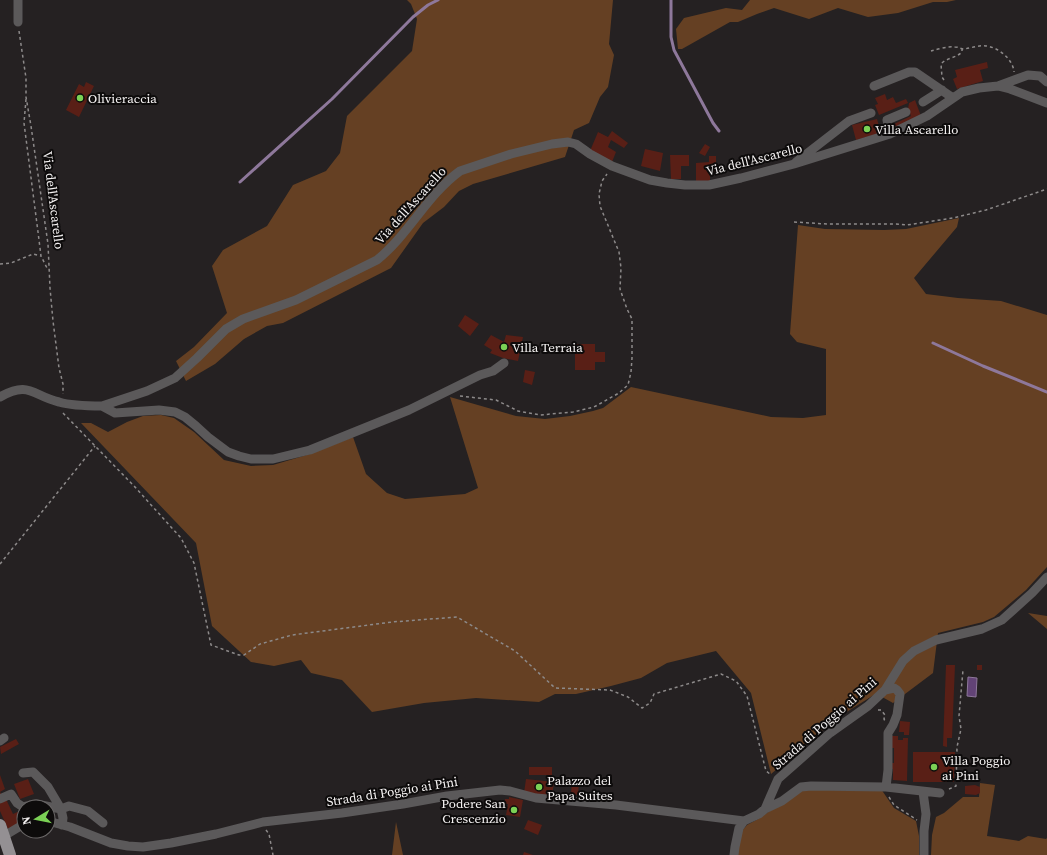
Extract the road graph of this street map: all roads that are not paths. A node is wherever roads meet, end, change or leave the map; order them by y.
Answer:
1 (18, 0) edge
2 (18, 22) road end
3 (1047, 82) edge
4 (874, 86) dead end
5 (998, 86) junction
6 (942, 90) junction
7 (954, 97) junction
8 (923, 102) dead end
9 (1047, 103) edge
10 (906, 112) dead end
11 (871, 113) dead end
12 (890, 134) junction
13 (794, 164) junction
14 (504, 363) dead end
15 (0, 397) edge
16 (102, 406) junction
17 (1047, 577) edge
18 (885, 690) junction
19 (23, 773) dead end
20 (884, 787) junction
21 (923, 792) junction
22 (940, 794) road end
23 (0, 799) edge
24 (61, 809) junction
25 (765, 809) junction
26 (744, 821) junction
27 (56, 823) edge
28 (103, 823) dead end
29 (62, 825) junction
30 (16, 826) edge
31 (2, 830) edge
32 (10, 855) edge
33 (734, 855) edge
34 (924, 855) edge

1 - 2 street
3 - 5 street
4 - 6 street
5 - 7 street, Via dell'Ascarello
5 - 9 street, Via dell'Ascarello
6 - 7 street
6 - 8 street
7 - 12 street, Via dell'Ascarello
10 - 12 street
11 - 13 street
12 - 13 street, Via dell'Ascarello
13 - 16 street, Via dell'Ascarello
14 - 16 street
15 - 16 street, Via dell'Ascarello
17 - 18 street, Strada di Poggio ai Pini
18 - 20 street
18 - 25 street, Strada di Poggio ai Pini
19 - 24 street
20 - 21 street
20 - 25 street
21 - 22 street
21 - 34 street
23 - 24 street
24 - 28 street
24 - 29 street
25 - 26 street
26 - 29 street, Strada di Poggio ai Pini
26 - 33 street
27 - 29 street, Strada di Poggio ai Pini
30 - 31 street
31 - 32 main road

